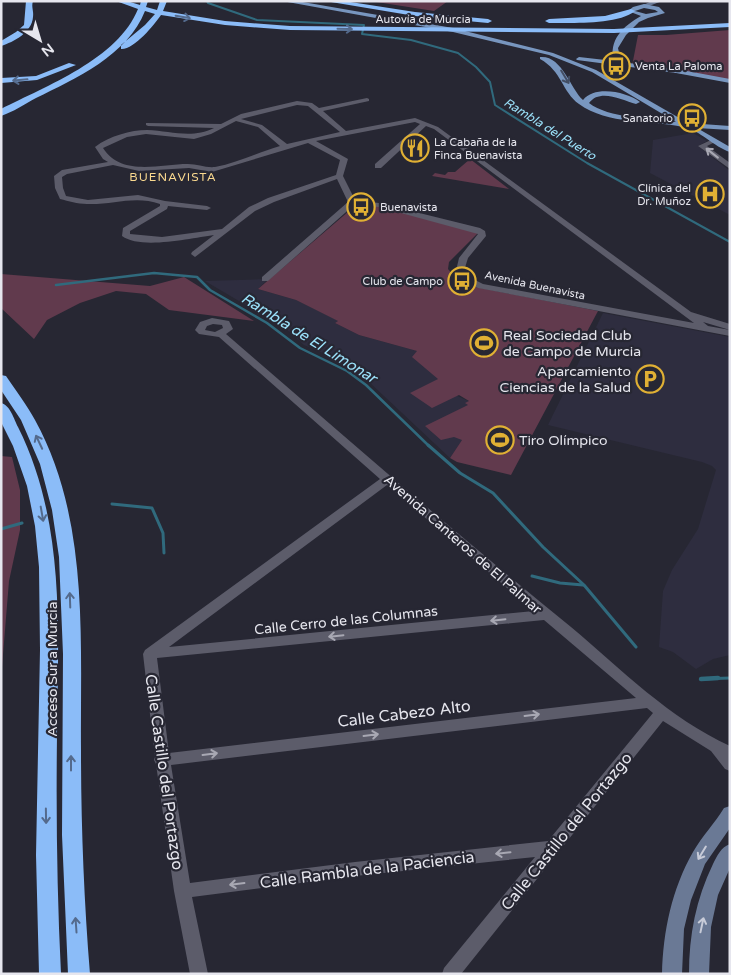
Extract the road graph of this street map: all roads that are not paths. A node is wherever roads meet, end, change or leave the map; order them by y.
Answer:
1 (119, 1) edge
2 (136, 1) edge
3 (145, 1) edge
4 (164, 1) edge
5 (285, 1) edge
6 (303, 1) edge
7 (329, 1) edge
8 (31, 2) edge
9 (656, 4) edge
10 (635, 15) junction
11 (498, 20) dead end
12 (539, 21) dead end
13 (730, 24) edge
14 (613, 29) junction
15 (476, 35) junction
16 (2, 44) edge
17 (546, 50) junction
18 (82, 62) junction
19 (618, 64) junction
20 (612, 75) junction
21 (68, 78) junction
22 (1, 81) edge
23 (730, 81) edge
24 (367, 100) dead end
25 (1, 106) edge
26 (591, 108) junction
27 (318, 110) junction
28 (1, 113) edge
29 (235, 120) junction
30 (425, 123) junction
31 (148, 124) dead end
32 (220, 126) junction
33 (730, 128) edge
34 (345, 134) junction
35 (310, 141) junction
36 (713, 141) junction
37 (286, 147) junction
38 (728, 147) edge
39 (113, 163) junction
40 (378, 166) dead end
41 (730, 167) edge
42 (339, 176) junction
43 (352, 202) junction
44 (164, 203) junction
45 (207, 208) dead end
46 (224, 231) junction
47 (195, 254) dead end
48 (265, 279) dead end
49 (690, 315) junction
50 (730, 326) edge
51 (705, 328) junction
52 (730, 333) edge
53 (221, 334) dead end
54 (1, 379) edge
55 (1, 407) edge
56 (388, 479) junction
57 (546, 615) junction
58 (150, 654) junction
59 (657, 707) junction
60 (712, 745) junction
61 (730, 753) edge
62 (161, 760) junction
63 (730, 766) edge
64 (730, 813) edge
65 (552, 848) junction
66 (730, 852) edge
67 (182, 891) junction
68 (50, 974) edge
69 (80, 974) edge
70 (199, 974) edge
71 (450, 974) edge
72 (672, 974) edge
73 (699, 974) edge

1 -> 14 highway, Autovía de Murcia
2 - 18 highway
3 - 21 highway
4 - 21 highway
5 - 15 main road
6 - 17 main road
7 - 11 highway
7 - 14 highway, Autovía de Murcia
8 - 16 highway
9 - 10 main road
9 - 10 main road
10 - 12 highway
10 - 19 main road
13 - 14 highway, Autovía de Murcia
15 -> 26 main road
15 - 38 main road
17 - 19 main road
17 - 20 main road
18 -> 22 highway
18 - 25 highway
19 - 20 main road
19 - 23 main road
20 - 38 main road
21 - 28 highway
24 - 27 street
26 - 33 main road
26 - 36 main road
27 - 29 street
27 - 34 street
29 - 32 street
29 - 37 street
30 - 34 street
30 - 40 street
30 - 49 street
31 - 32 street
32 - 39 street
34 - 35 street
35 - 37 street
35 - 42 street
36 - 38 main road
41 -> 36 street
37 - 39 street
39 - 44 street
42 - 43 street
42 - 46 street
43 - 48 street
43 - 51 street, Avenida Buenavista
44 - 45 street
44 - 46 street
46 - 47 street
49 - 50 street
49 - 51 street
51 - 52 street, Avenida Buenavista
53 - 56 street, Avenida Canteros de El Palmar
69 -> 54 highway, Acceso Sur a Murcia
55 -> 68 highway, Acceso Sur a Murcia
56 - 57 street, Avenida Canteros de El Palmar
56 - 58 street, Calle Castillo del Portazgo
57 -> 58 street, Calle Cerro de las Columnas
57 - 59 street, Avenida Canteros de El Palmar
58 - 62 street, Calle Castillo del Portazgo
59 - 60 street, Avenida Canteros de El Palmar
62 -> 59 street, Calle Cabezo Alto
59 - 65 street, Calle Castillo del Portazgo
60 - 61 street, Avenida Canteros de El Palmar
60 - 63 street, Avenida Canteros de El Palmar
62 - 67 street, Calle Castillo del Portazgo
64 -> 72 street
65 -> 67 street, Calle Rambla de la Paciencia
65 - 71 street, Calle Castillo del Portazgo
73 -> 66 street
67 - 70 street, Calle Castillo del Portazgo

